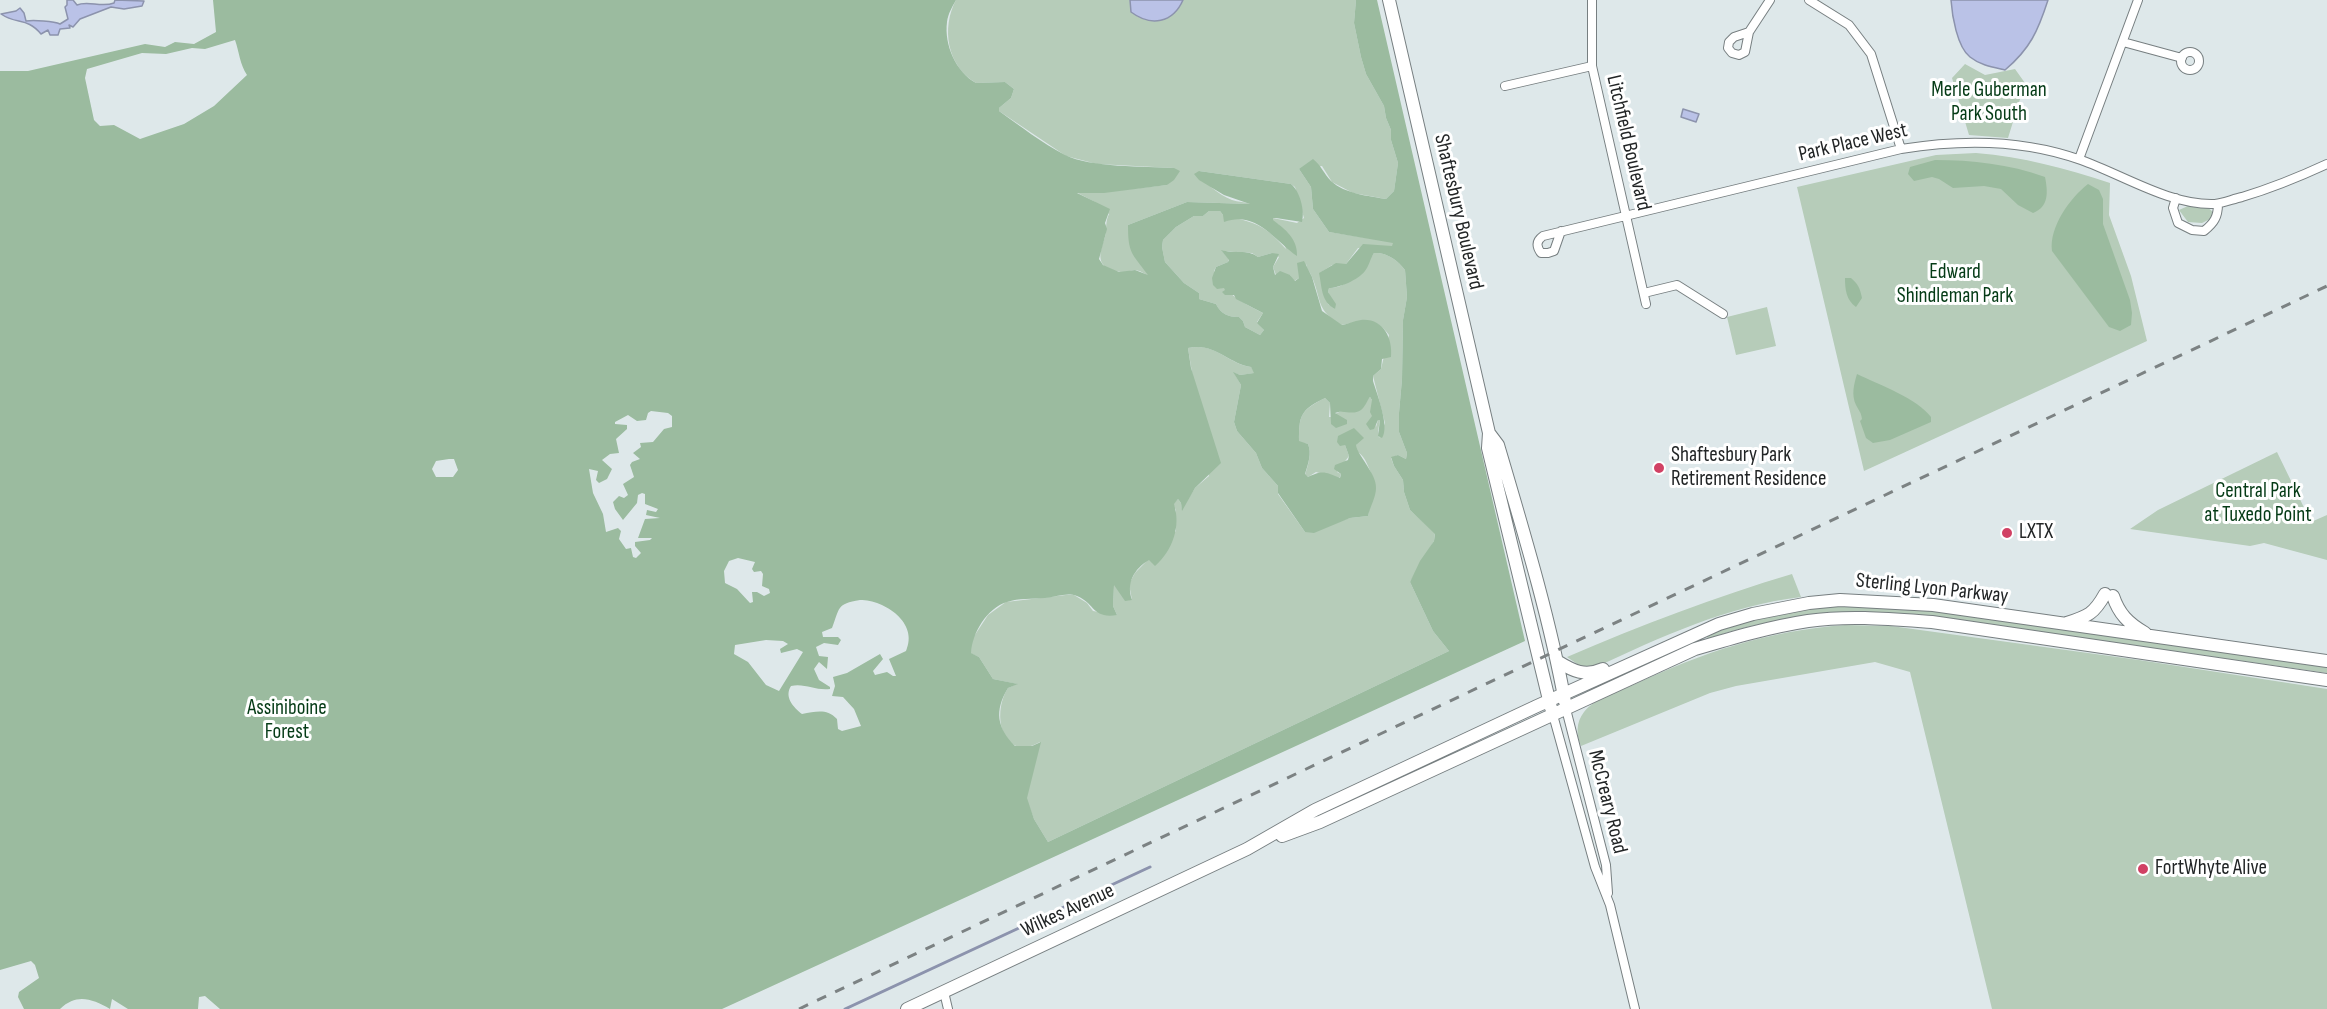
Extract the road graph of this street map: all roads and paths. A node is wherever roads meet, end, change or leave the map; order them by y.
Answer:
1 (1389, 0) edge
2 (1592, 0) edge
3 (1770, 0) edge
4 (1809, 0) edge
5 (2138, 0) edge
6 (1749, 32) dead end
7 (2123, 42) junction
8 (2182, 58) dead end
9 (1592, 66) junction
10 (1505, 86) dead end
11 (1901, 149) junction
12 (2079, 159) junction
13 (2327, 164) edge
14 (2176, 198) junction
15 (2218, 204) junction
16 (1626, 215) junction
17 (1561, 231) dead end
18 (1644, 293) junction
19 (1646, 303) dead end
20 (1723, 314) dead end
21 (1489, 433) junction
22 (2063, 624) junction
23 (2151, 636) junction
24 (1650, 654) junction
25 (1557, 661) junction
26 (2327, 661) edge
27 (2327, 680) edge
28 (1563, 694) junction
29 (1549, 700) junction
30 (1566, 709) junction
31 (1553, 715) junction
32 (1247, 849) junction
33 (1610, 905) junction
34 (944, 992) junction
35 (907, 1009) edge
36 (948, 1009) edge
37 (1635, 1009) edge

1 - 21 main road, Shaftesbury Boulevard
2 - 9 street, Litchfield Boulevard
3 - 6 street
4 - 11 street
5 - 7 street
7 - 8 street
7 - 12 street
9 - 10 street
9 - 16 street, Litchfield Boulevard
11 - 12 street, Park Place West
11 - 16 street, Park Place West
12 - 14 street, Park Place West
13 - 15 street, Park Place West
14 - 15 street, Park Place West
14 - 15 street
16 - 17 street, Park Place West
16 - 18 street, Litchfield Boulevard
18 - 19 street, Litchfield Boulevard
18 - 20 street
21 - 25 main road, Shaftesbury Boulevard
21 - 29 main road, Shaftesbury Boulevard
22 - 23 main road, Sterling Lyon Parkway
22 - 23 main road
22 - 24 main road, Sterling Lyon Parkway
23 - 26 main road, Sterling Lyon Parkway
24 - 25 main road
24 - 28 main road, Sterling Lyon Parkway
25 - 28 main road, Shaftesbury Boulevard
27 - 30 main road, Sterling Lyon Parkway
28 - 29 main road, Sterling Lyon Parkway
28 - 30 main road, Shaftesbury Boulevard
29 - 31 main road, Shaftesbury Boulevard
29 - 32 main road, Wilkes Avenue
30 - 31 main road, Wilkes Avenue
30 - 33 street, McCreary Road
31 - 32 main road, Wilkes Avenue
31 - 33 street, McCreary Road
32 - 34 main road, Wilkes Avenue
33 - 37 street, McCreary Road
34 - 35 main road, Wilkes Avenue
34 - 36 street

